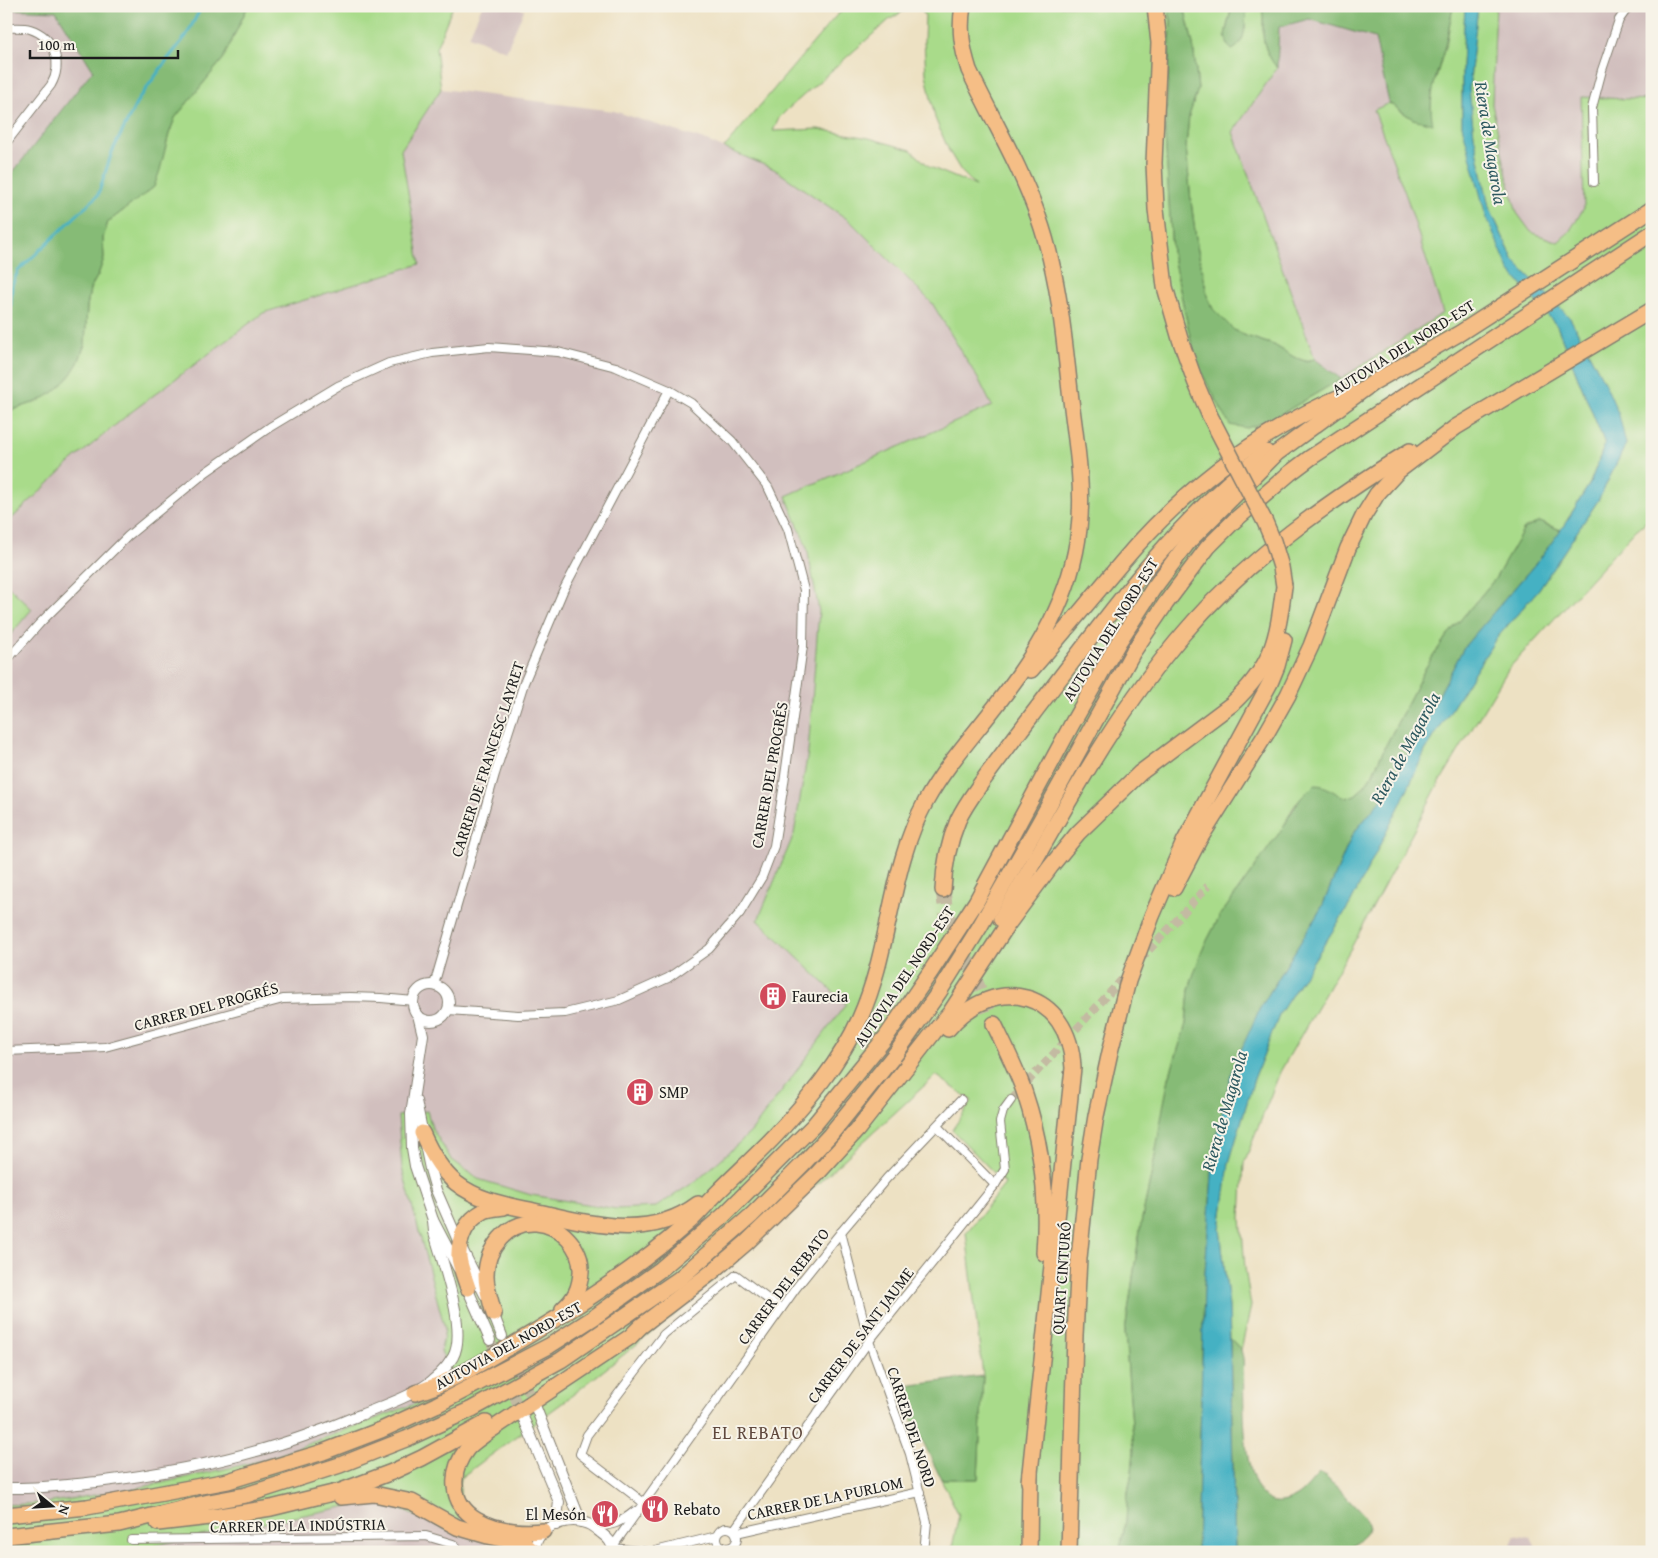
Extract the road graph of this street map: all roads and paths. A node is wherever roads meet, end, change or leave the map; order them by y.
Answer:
1 (963, 6) edge
2 (1155, 6) edge
3 (1629, 6) edge
4 (6, 28) edge
5 (6, 143) edge
6 (1594, 182) dead end
7 (1652, 209) edge
8 (1652, 233) edge
9 (1652, 310) edge
10 (1374, 382) junction
11 (669, 390) junction
12 (1327, 416) junction
13 (1456, 427) junction
14 (1284, 586) junction
15 (6, 661) edge
16 (1000, 701) junction
17 (943, 890) tunnel mouth
18 (434, 985) junction
19 (414, 1001) junction
20 (448, 1010) junction
21 (1122, 1011) junction
22 (418, 1015) junction
23 (434, 1021) junction
24 (994, 1024) tunnel mouth
25 (934, 1032) junction
26 (423, 1035) junction
27 (6, 1051) edge
28 (415, 1095) junction
29 (961, 1100) dead end
30 (1011, 1100) tunnel mouth
31 (879, 1104) junction
32 (937, 1126) junction
33 (422, 1133) junction
34 (995, 1185) junction
35 (716, 1194) junction
36 (508, 1206) junction
37 (433, 1220) junction
38 (841, 1232) junction
39 (460, 1245) junction
40 (468, 1288) junction
41 (781, 1309) junction
42 (494, 1314) junction
43 (641, 1326) junction
44 (542, 1328) junction
45 (502, 1336) tunnel mouth
46 (490, 1340) tunnel mouth
47 (869, 1341) junction
48 (415, 1393) junction
49 (536, 1408) tunnel mouth
50 (523, 1418) tunnel mouth
51 (1029, 1482) junction
52 (6, 1488) edge
53 (920, 1492) junction
54 (644, 1503) junction
55 (271, 1508) junction
56 (6, 1515) edge
57 (581, 1522) junction
58 (119, 1524) junction
59 (592, 1526) junction
60 (550, 1528) junction
61 (735, 1532) junction
62 (6, 1536) edge
63 (717, 1536) junction
64 (131, 1540) dead end
65 (613, 1549) edge
66 (733, 1549) edge
67 (462, 1552) edge
68 (534, 1552) edge
69 (650, 1552) edge
70 (924, 1552) edge
71 (1028, 1552) edge
72 (1069, 1552) edge

1 - 16 highway
2 - 14 highway, bridge
3 - 6 street
4 - 5 street
7 - 10 highway, AUTOVIA DEL NORD-EST
8 - 58 highway, AUTOVIA DEL NORD-EST
9 - 13 highway
10 - 12 highway, AUTOVIA DEL NORD-EST
10 - 16 highway
11 - 15 street, CARRER DEL PROGRÉS
11 - 18 street, CARRER DE FRANCESC LAYRET
11 - 20 street, CARRER DEL PROGRÉS
12 - 17 highway
12 - 56 highway, AUTOVIA DEL NORD-EST
13 - 21 highway
13 - 25 highway
14 - 21 highway
14 - 25 highway
16 - 35 highway
18 - 19 street
18 - 20 street
19 - 22 street
19 - 27 street, CARRER DEL PROGRÉS
20 - 23 street
21 - 72 highway, QUART CINTURÓ
22 - 23 street
22 - 26 street
23 - 26 street
24 - 51 highway
25 - 31 highway
26 - 28 street
28 - 33 street
28 - 37 street
29 - 32 street, CARRER DEL REBATO
30 - 34 street, CARRER DE SANT JAUME
31 - 43 highway
31 - 51 highway
32 - 34 street
32 - 38 street, CARRER DEL REBATO
33 - 36 highway
33 - 39 street
34 - 47 street, CARRER DE SANT JAUME
35 - 36 highway
35 - 44 highway
36 - 39 highway
37 - 40 street
37 - 48 street
38 - 41 street, CARRER DEL REBATO
38 - 47 street, CARRER DEL NORD
39 - 40 highway
39 - 42 street
40 - 46 street
41 - 54 street, CARRER DEL REBATO
41 - 54 street
42 - 44 highway
42 - 45 street
43 - 55 highway
43 - 60 highway
44 - 48 highway
47 - 53 street, CARRER DEL NORD
47 - 61 street, CARRER DE SANT JAUME
48 - 52 street
49 - 57 street
50 - 60 street
51 - 71 highway
53 - 61 street, CARRER DE LA PURLOM
53 - 70 street, CARRER DEL NORD
54 - 59 street, CARRER DEL REBATO
54 - 65 street, CARRER DEL REBATO
55 - 58 highway
55 - 68 highway
57 - 59 street
57 - 60 street
58 - 62 highway, AUTOVIA DEL NORD-EST
59 - 65 street
60 - 68 street
61 - 63 street
61 - 66 street
63 - 66 street
63 - 69 street
64 - 67 street, CARRER DE LA INDÚSTRIA
65 - 69 street

